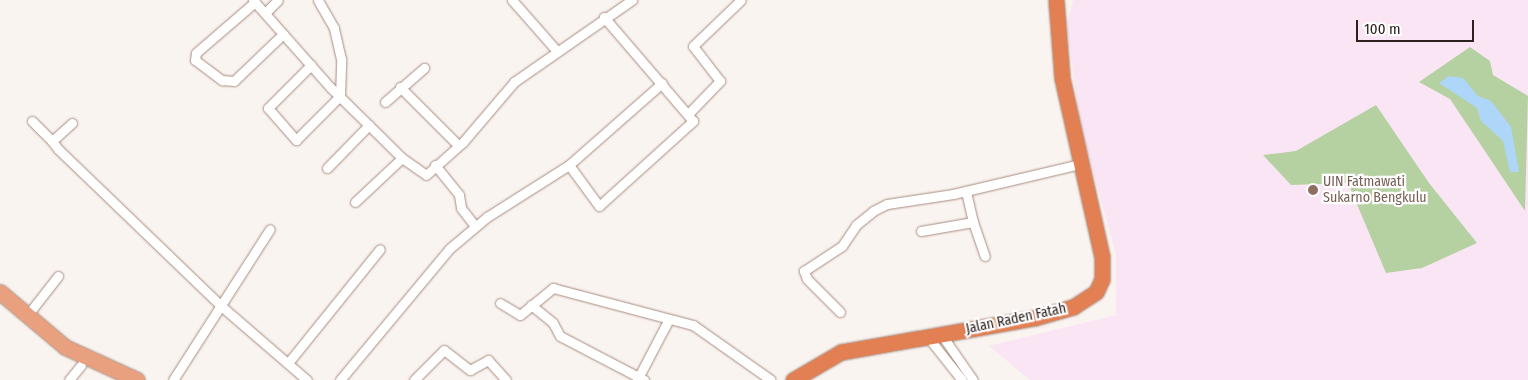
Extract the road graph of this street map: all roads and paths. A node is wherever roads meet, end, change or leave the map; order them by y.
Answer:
1 (278, 0) edge
2 (318, 0) edge
3 (512, 0) edge
4 (632, 0) edge
5 (741, 0) edge
6 (1056, 0) edge
7 (254, 1) edge
8 (265, 13) junction
9 (604, 17) junction
10 (283, 34) junction
11 (556, 50) junction
12 (311, 65) junction
13 (424, 68) dead end
14 (662, 83) junction
15 (400, 87) junction
16 (340, 96) junction
17 (385, 102) dead end
18 (689, 113) junction
19 (32, 121) dead end
20 (72, 123) dead end
21 (369, 125) junction
22 (52, 141) junction
23 (458, 145) junction
24 (402, 158) junction
25 (1080, 164) junction
26 (435, 165) junction
27 (569, 165) junction
28 (327, 168) dead end
29 (966, 191) junction
30 (355, 202) dead end
31 (973, 222) junction
32 (475, 226) junction
33 (270, 229) dead end
34 (921, 231) dead end
35 (380, 249) dead end
36 (985, 256) dead end
37 (58, 276) dead end
38 (0, 292) edge
39 (500, 303) dead end
40 (0, 305) edge
41 (220, 305) junction
42 (531, 305) junction
43 (840, 312) dead end
44 (26, 316) junction
45 (669, 319) junction
46 (934, 335) junction
47 (288, 363) junction
48 (81, 365) junction
49 (640, 379) edge
50 (69, 380) edge
51 (115, 380) edge
52 (137, 380) edge
53 (173, 380) edge
54 (307, 380) edge
55 (340, 380) edge
56 (414, 380) edge
57 (506, 380) edge
58 (771, 380) edge
59 (793, 380) edge
60 (962, 380) edge
61 (973, 380) edge

1 - 8 street
2 - 16 street
3 - 11 street
4 - 9 street
5 - 18 street
6 - 25 highway, Jalan Raden Fatah
7 - 8 street
7 - 10 street
8 - 10 street
9 - 11 street
9 - 14 street
10 - 12 street
11 - 23 street
12 - 16 street
12 - 16 street
13 - 15 street
14 - 18 street
14 - 27 street
15 - 17 street
15 - 23 street
16 - 21 street
18 - 27 street
19 - 22 street
20 - 22 street
21 - 24 street
21 - 28 street
22 - 41 street
23 - 26 street
24 - 26 street
24 - 30 street
25 - 29 street
25 - 46 highway, Jalan Raden Fatah
26 - 32 street
27 - 32 street
29 - 31 street
29 - 43 street
31 - 34 street
31 - 36 street
32 - 55 street
33 - 41 street
35 - 47 street
37 - 44 street
38 - 44 main road
39 - 42 street
40 - 48 main road
41 - 47 street
41 - 53 street
42 - 45 street
42 - 49 street
44 - 52 main road
45 - 49 street
45 - 58 street
46 - 59 highway, Jalan Raden Fatah
46 - 60 street
46 - 61 street
47 - 54 street
48 - 50 street
48 - 51 main road
56 - 57 street

